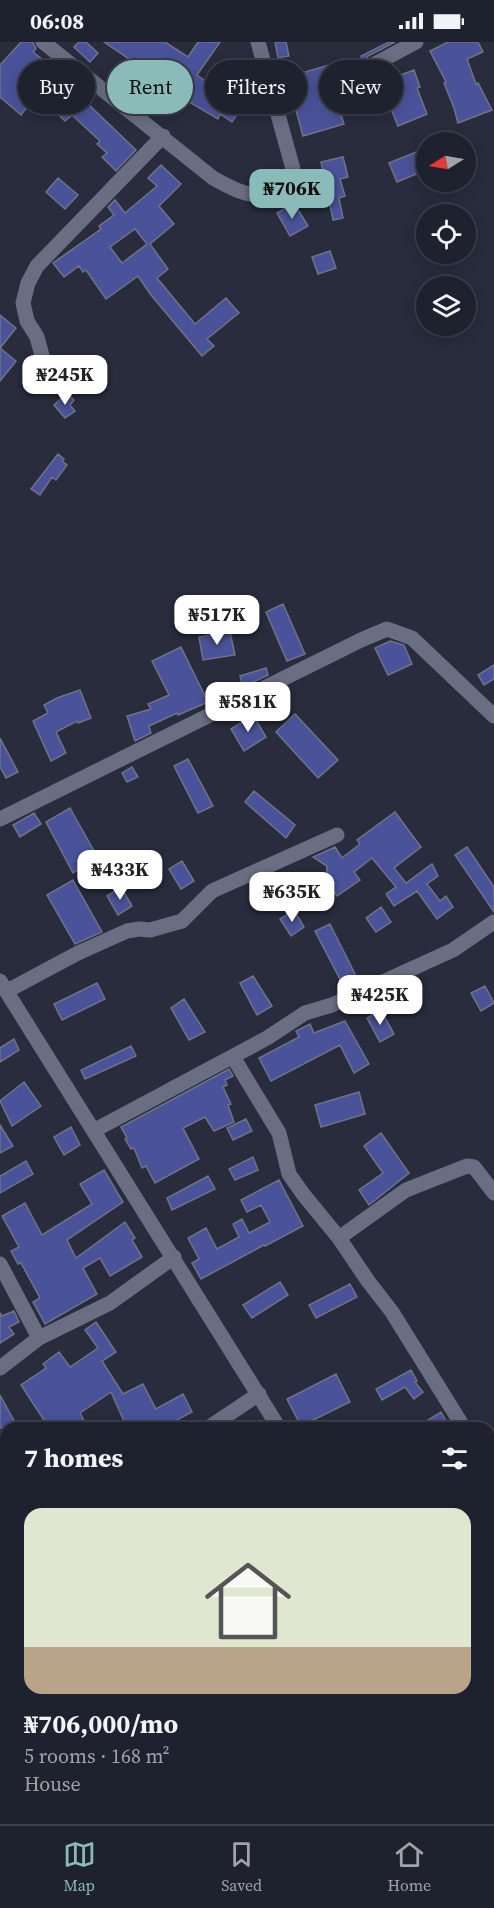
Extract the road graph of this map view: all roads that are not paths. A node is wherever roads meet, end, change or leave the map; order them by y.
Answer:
1 (43, 42) edge
2 (258, 42) edge
3 (416, 42) edge
4 (381, 60) edge
5 (163, 136) junction
6 (44, 363) dead end
7 (493, 714) edge
8 (0, 819) edge
9 (337, 835) dead end
10 (494, 922) edge
11 (3, 986) edge
12 (233, 1057) junction
13 (95, 1130) junction
14 (494, 1194) edge
15 (339, 1238) junction
16 (174, 1257) junction
17 (0, 1264) edge
18 (39, 1338) junction
19 (0, 1368) edge
20 (259, 1394) junction
21 (217, 1422) edge
22 (275, 1422) edge
23 (460, 1422) edge

1 - 5 street
2 - 5 street
3 - 4 street
5 - 6 street
7 - 8 street
9 - 11 street
10 - 12 street
11 - 13 street
12 - 13 street
12 - 15 street
13 - 16 street
14 - 15 street
15 - 23 street
16 - 18 street
16 - 20 street
17 - 18 street
18 - 19 street
20 - 21 street
20 - 22 street

